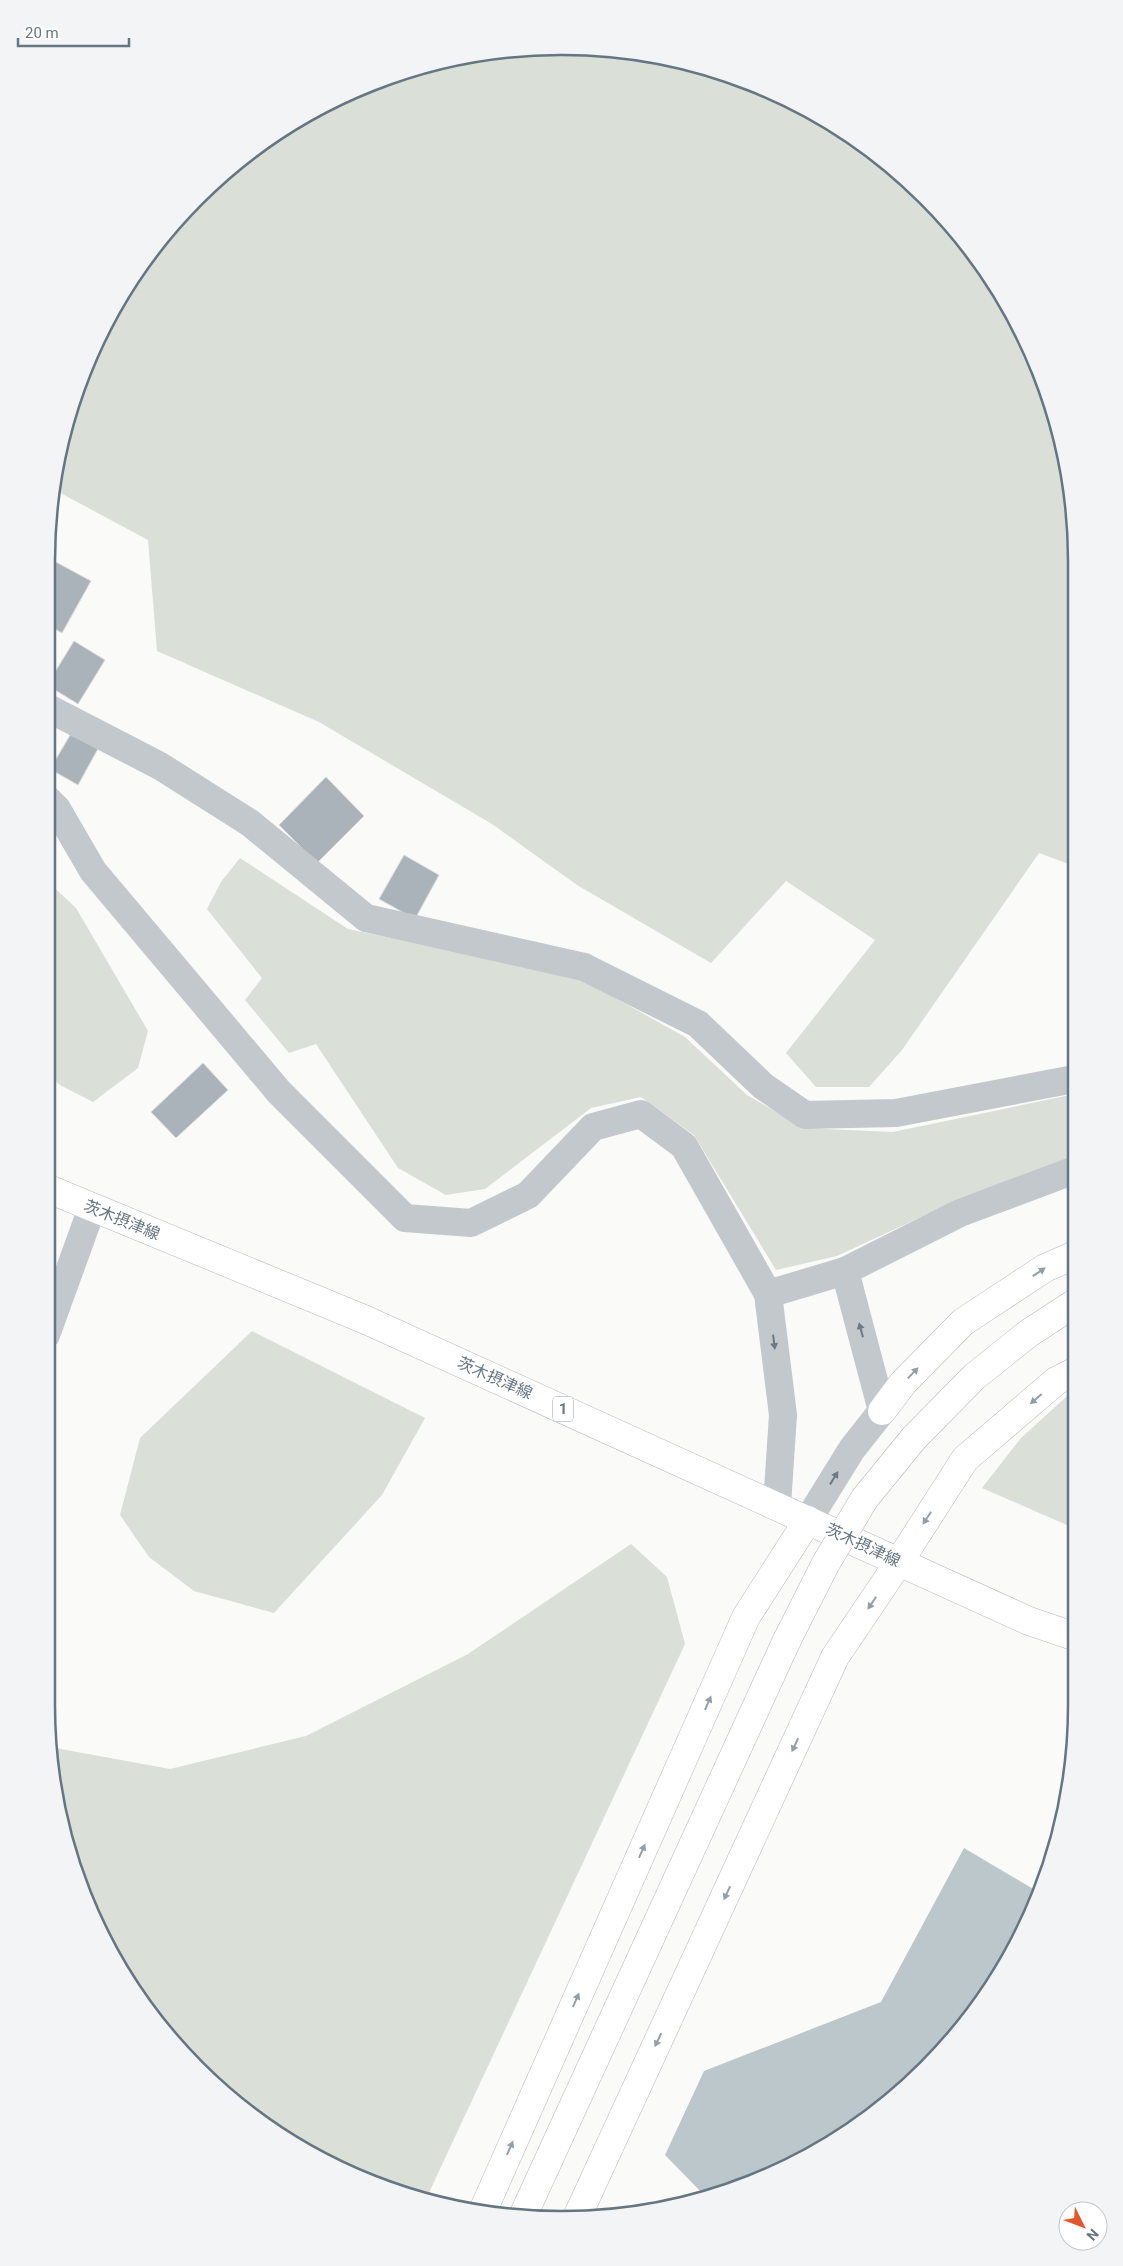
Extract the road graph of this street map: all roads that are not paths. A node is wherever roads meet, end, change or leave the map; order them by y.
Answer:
1 (55, 712) edge
2 (55, 807) edge
3 (1068, 1080) edge
4 (1068, 1173) edge
5 (55, 1192) edge
6 (92, 1208) junction
7 (1068, 1258) edge
8 (845, 1271) junction
9 (768, 1294) junction
10 (1068, 1308) edge
11 (55, 1310) edge
12 (1068, 1375) edge
13 (882, 1411) junction
14 (777, 1505) junction
15 (808, 1520) junction
16 (899, 1562) junction
17 (1068, 1634) edge
18 (487, 2203) edge
19 (525, 2210) edge
20 (580, 2210) edge

1 - 3 street
2 - 9 street
4 - 8 street
5 - 6 main road, 茨木摂津線 / 1
6 - 11 street
6 - 14 main road, 茨木摂津線 / 1
13 -> 7 main road
8 - 9 street
13 -> 8 street
9 -> 14 street
10 - 19 main road, bridge
12 -> 16 main road
15 -> 13 street
14 - 15 main road, 茨木摂津線 / 1
15 - 16 main road, 茨木摂津線 / 1
18 -> 15 main road
16 - 17 main road, 茨木摂津線 / 1
16 -> 20 main road

